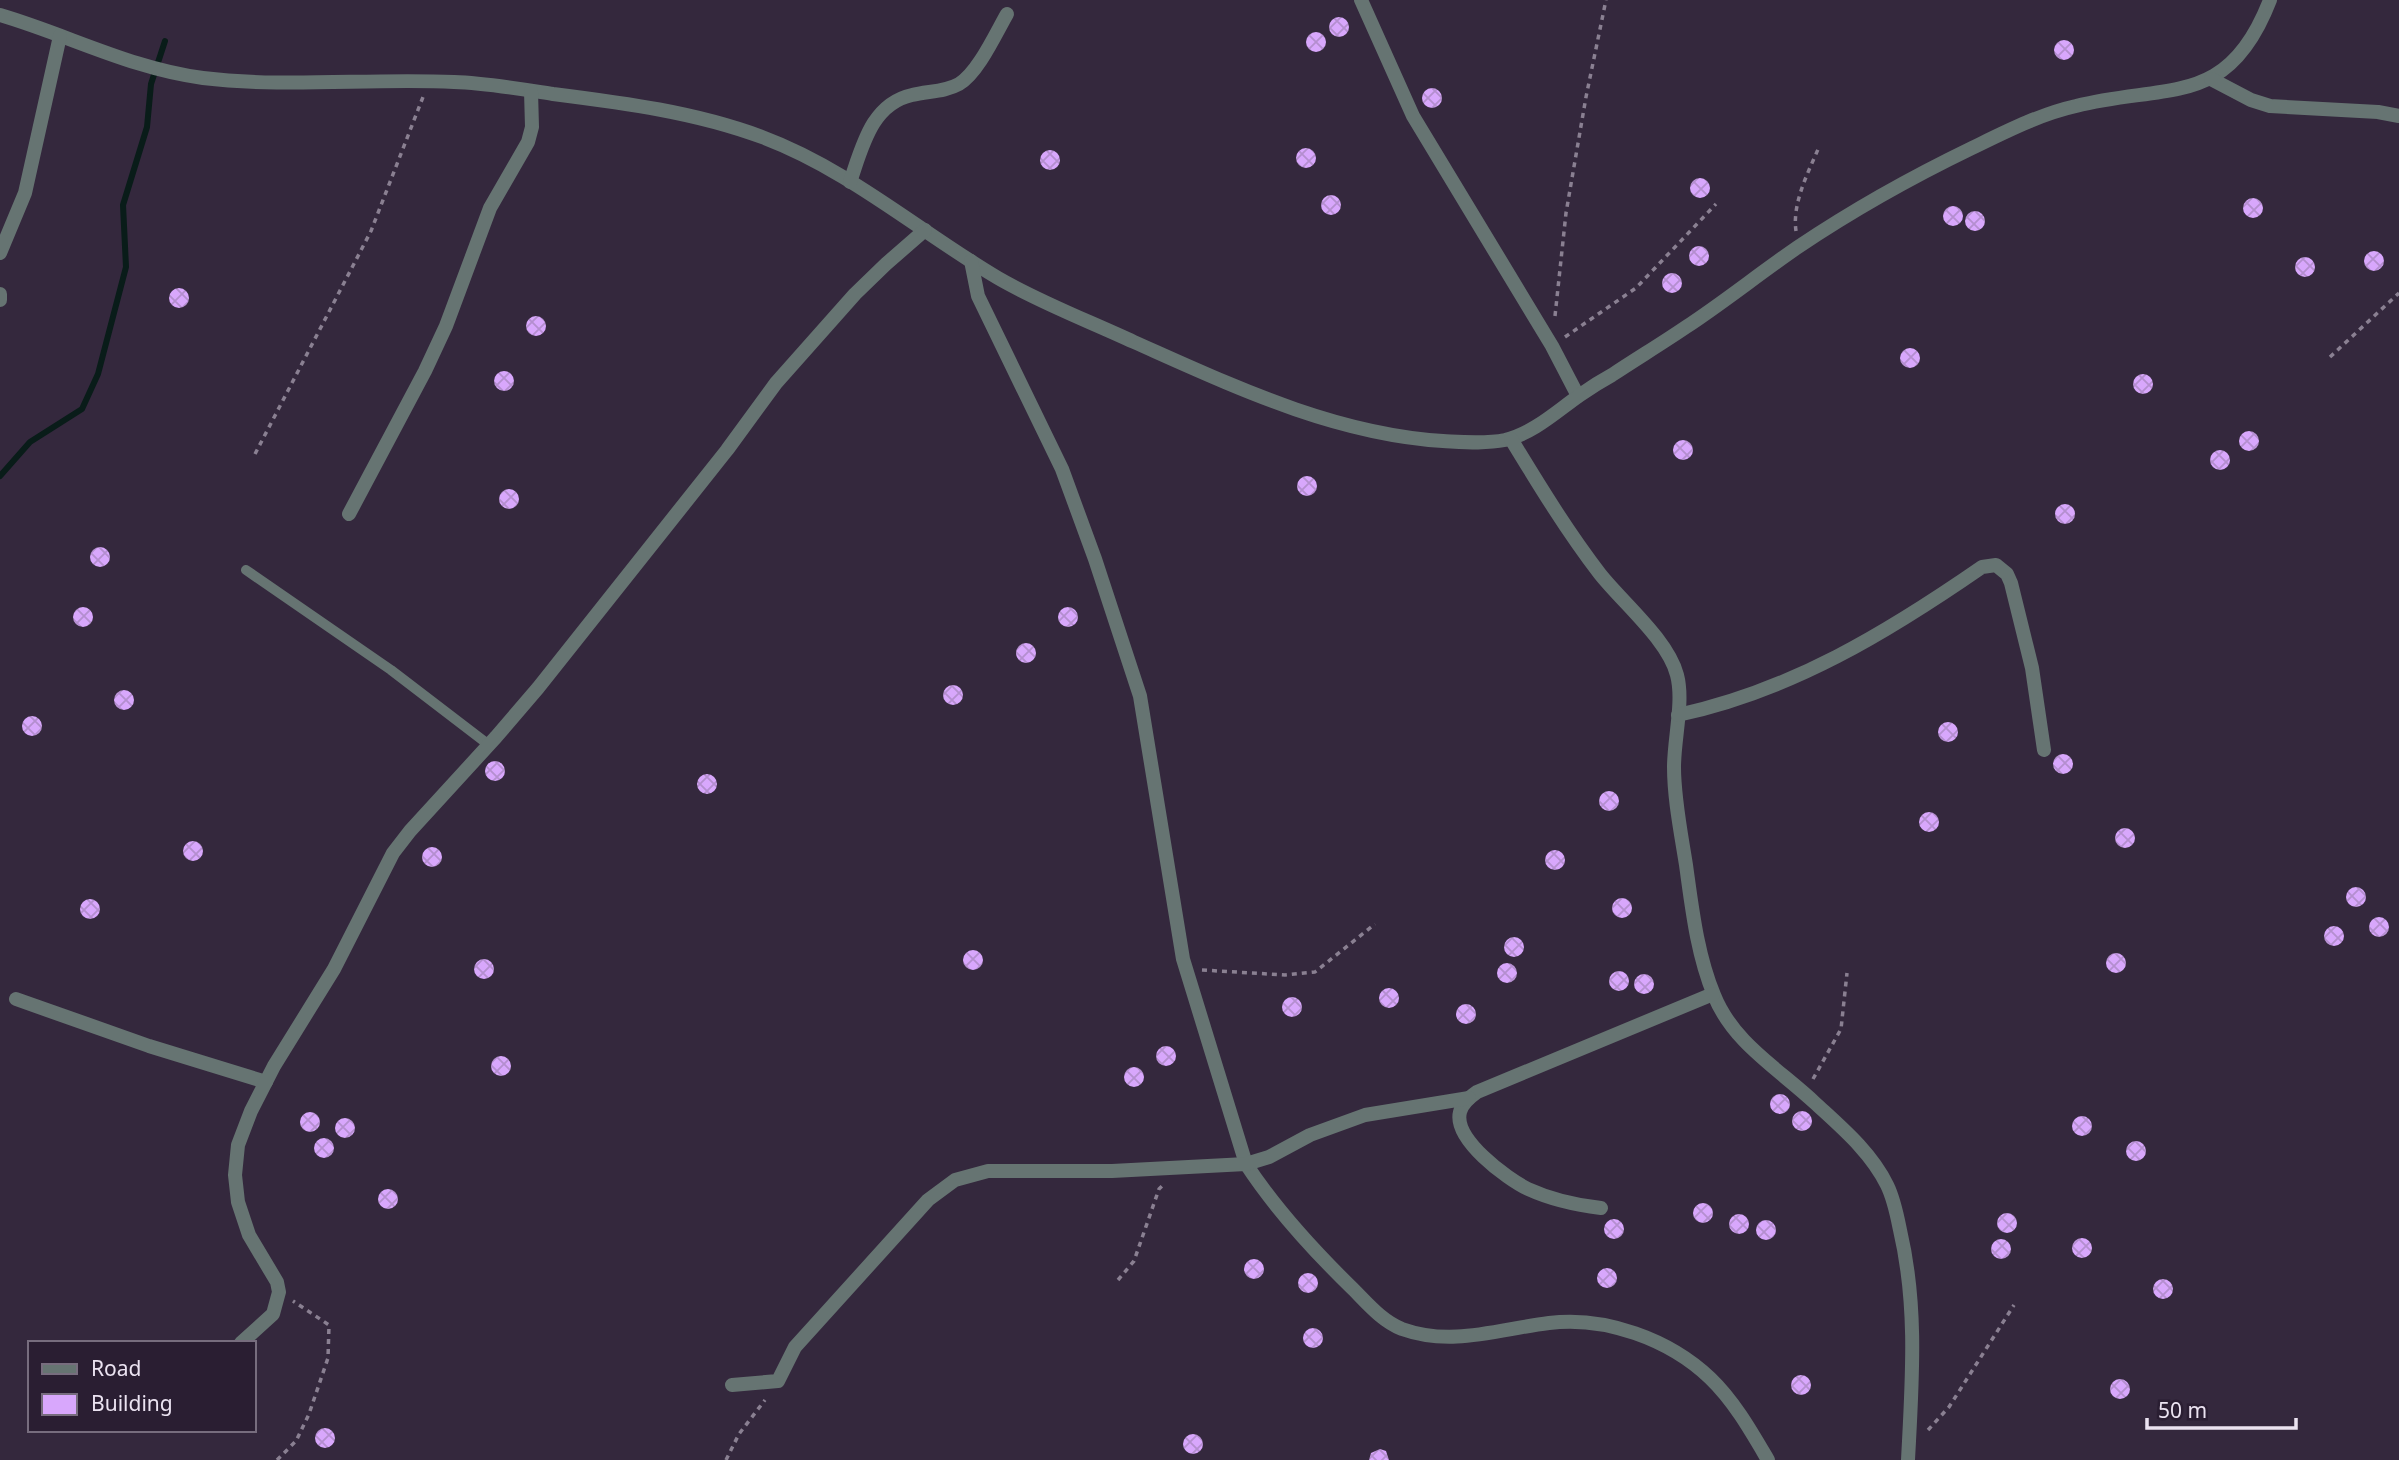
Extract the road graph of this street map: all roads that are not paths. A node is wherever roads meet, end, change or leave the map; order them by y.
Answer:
1 (1361, 0) edge
2 (2270, 0) edge
3 (1007, 13) dead end
4 (0, 15) edge
5 (60, 36) junction
6 (2211, 79) junction
7 (531, 91) junction
8 (2399, 116) edge
9 (850, 182) junction
10 (925, 230) junction
11 (0, 253) edge
12 (971, 261) junction
13 (0, 294) edge
14 (0, 300) edge
15 (1578, 396) junction
16 (1511, 439) junction
17 (349, 513) dead end
18 (246, 570) dead end
19 (1678, 716) junction
20 (489, 745) junction
21 (2044, 750) dead end
22 (1713, 994) junction
23 (16, 999) dead end
24 (266, 1082) junction
25 (1469, 1098) junction
26 (1246, 1164) junction
27 (1601, 1208) dead end
28 (243, 1341) edge
29 (732, 1385) dead end
30 (1909, 1455) edge
31 (1768, 1460) edge

1 - 15 street
2 - 6 street
3 - 9 street
4 - 5 street
5 - 7 street
5 - 11 street
6 - 8 street
6 - 15 street
7 - 9 street
7 - 17 street
9 - 10 street
10 - 12 street
10 - 20 street
12 - 16 street
12 - 26 street
13 - 14 street
15 - 16 street
16 - 19 street
18 - 20 lane
19 - 21 street
19 - 22 street
20 - 24 street
22 - 25 street
22 - 30 street
23 - 24 street
24 - 28 street
25 - 26 street
25 - 27 street
26 - 29 street
26 - 31 street

